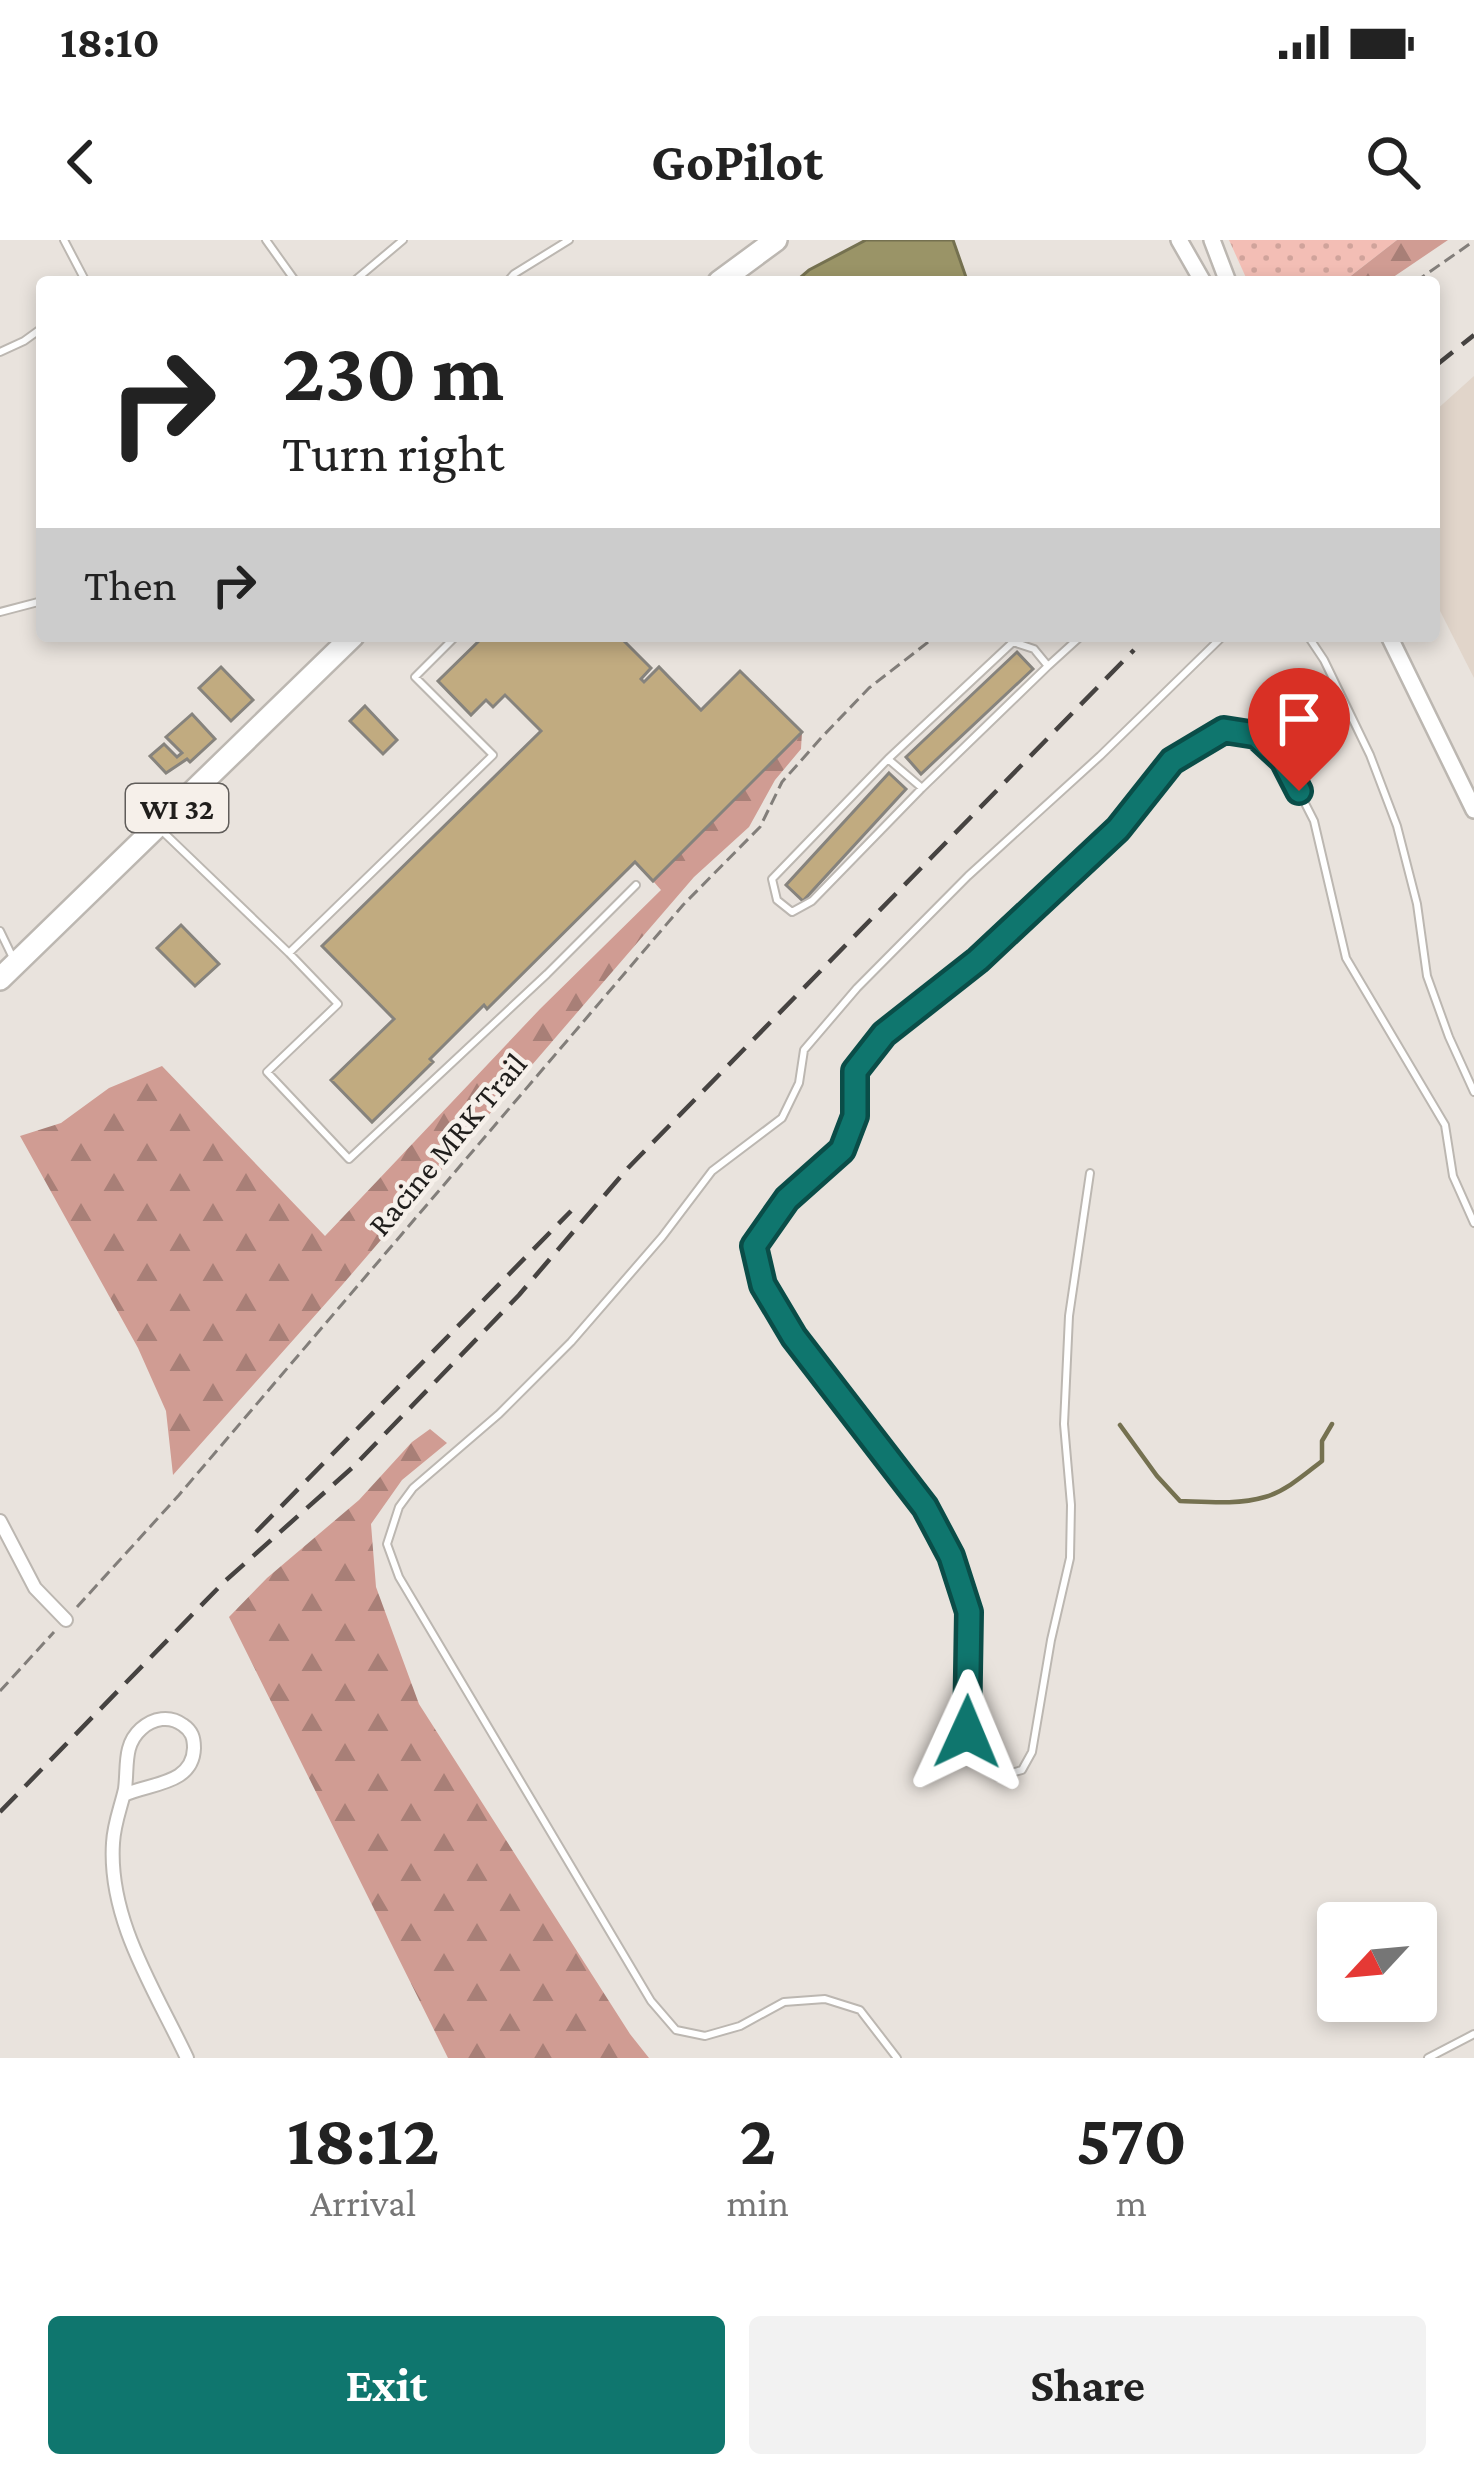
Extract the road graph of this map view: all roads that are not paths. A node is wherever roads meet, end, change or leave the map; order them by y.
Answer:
1 (64, 240) edge
2 (266, 240) edge
3 (403, 240) edge
4 (569, 240) edge
5 (776, 240) edge
6 (1179, 240) edge
7 (1212, 240) edge
8 (83, 276) edge
9 (292, 276) edge
10 (359, 276) edge
11 (512, 276) edge
12 (727, 276) edge
13 (1200, 276) edge
14 (1226, 276) edge
15 (36, 332) edge
16 (0, 352) edge
17 (36, 603) edge
18 (0, 612) edge
19 (347, 642) edge
20 (450, 642) edge
21 (1074, 642) edge
22 (1217, 642) edge
23 (1312, 642) edge
24 (1393, 642) edge
25 (1048, 666) junction
26 (888, 758) junction
27 (922, 788) junction
28 (1474, 810) edge
29 (157, 826) junction
30 (635, 885) dead end
31 (0, 931) edge
32 (289, 953) junction
33 (8, 971) edge
34 (1474, 1092) edge
35 (1090, 1172) dead end
36 (1474, 1223) edge
37 (0, 1521) edge
38 (66, 1620) road end
39 (124, 1795) junction
40 (1474, 2034) edge
41 (187, 2058) edge
42 (897, 2058) edge
43 (1428, 2058) edge

1 - 8 lane
2 - 9 lane
3 - 10 lane
4 - 11 lane
5 - 12 main road
6 - 13 street
7 - 14 street
15 - 16 lane
17 - 18 lane
19 - 29 main road, WI 32
20 - 32 lane
21 - 25 lane
22 - 42 lane
23 - 34 lane
24 - 28 street
25 - 26 lane
25 - 27 lane
26 - 27 lane
26 - 27 lane
29 - 32 lane
29 - 33 main road, WI 32
30 - 32 lane
31 - 33 lane
35 - 36 lane
37 - 38 street
39 - 39 street
39 - 41 street
40 - 43 lane

